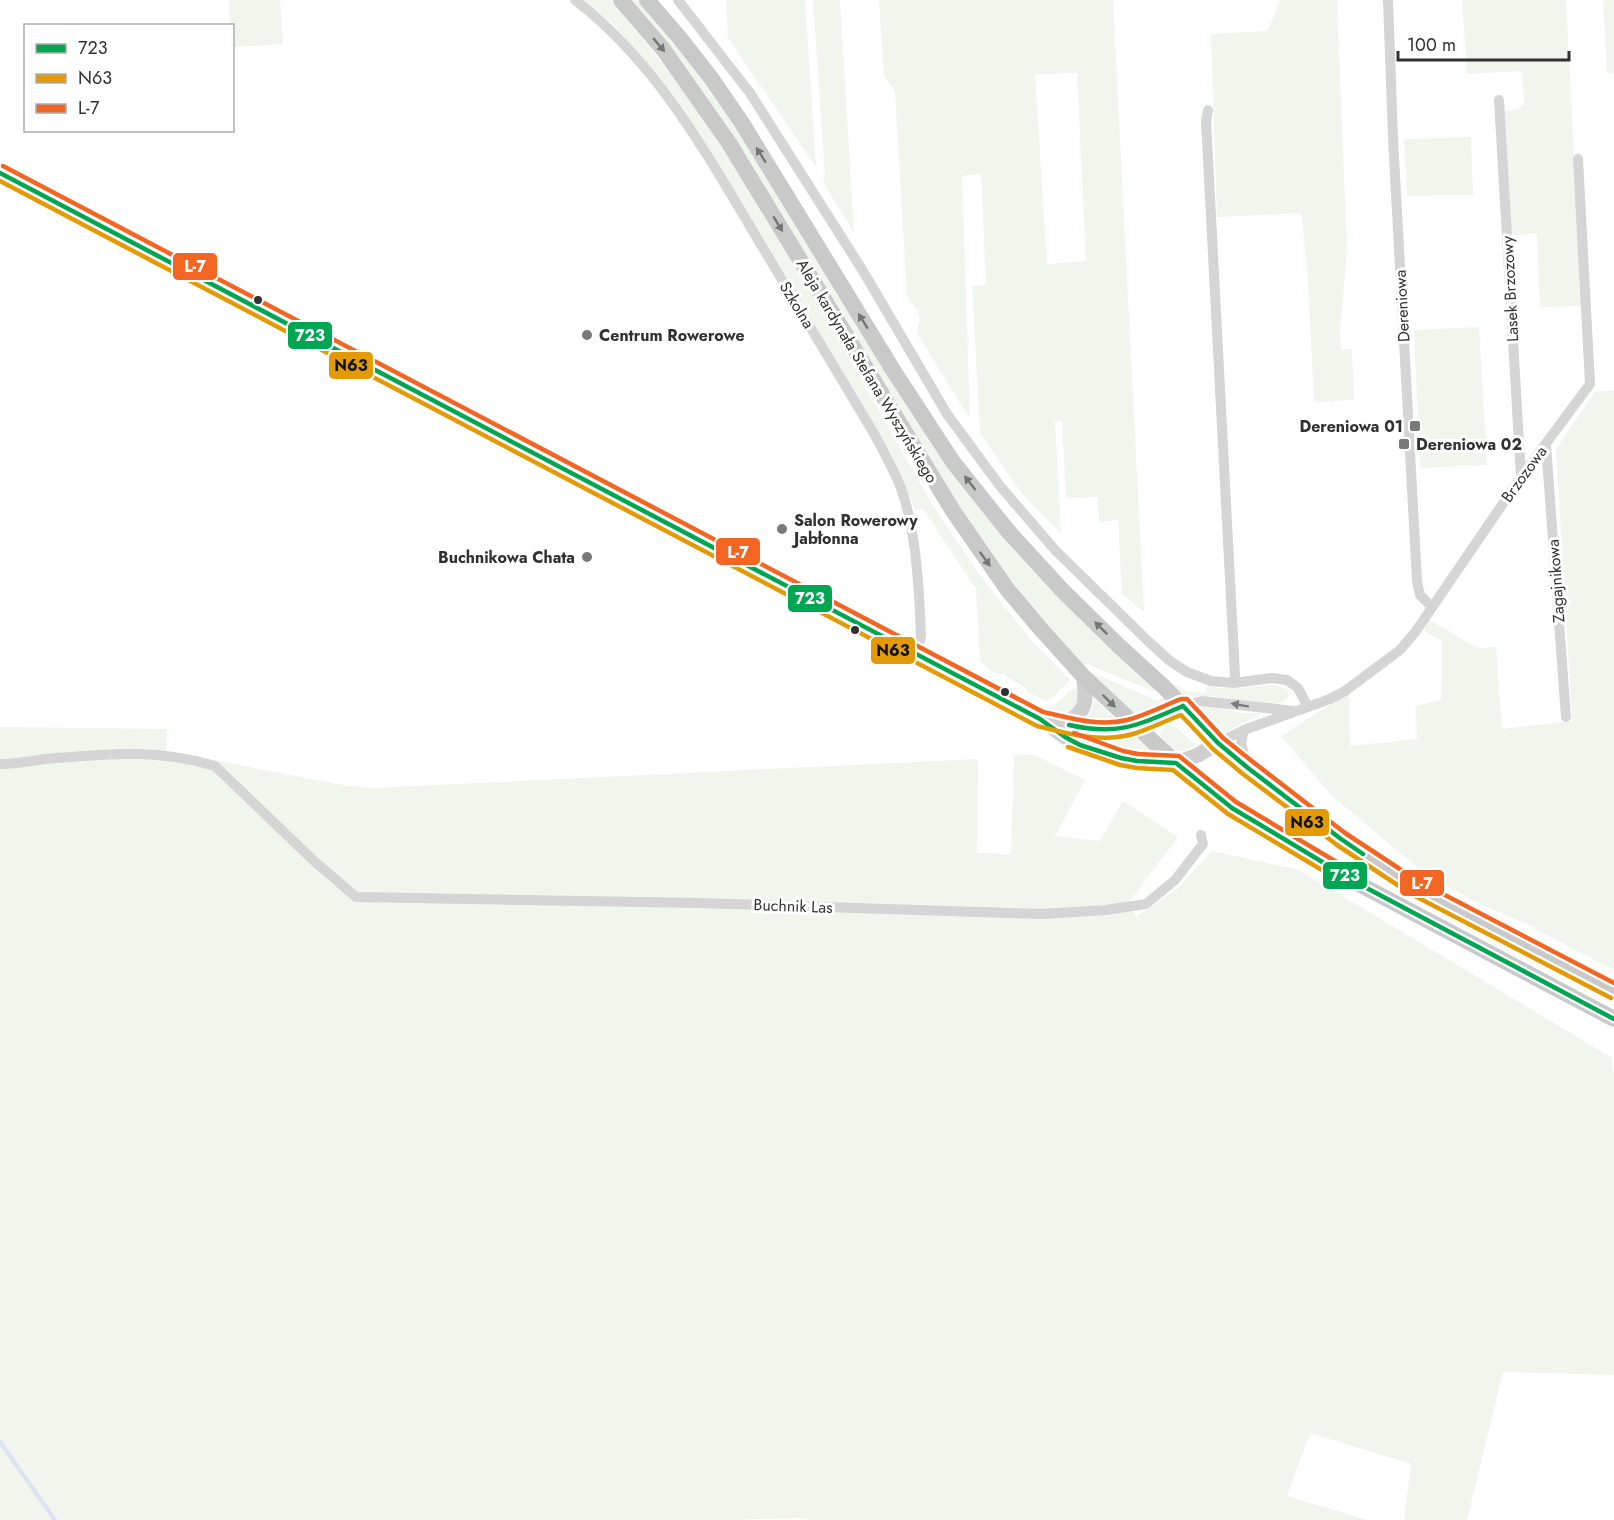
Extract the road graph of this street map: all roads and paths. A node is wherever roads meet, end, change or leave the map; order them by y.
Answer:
1 (575, 0) edge
2 (621, 0) edge
3 (647, 0) edge
4 (678, 0) edge
5 (1388, 0) edge
6 (1499, 100) dead end
7 (1208, 110) dead end
8 (1578, 159) dead end
9 (0, 173) edge
10 (1545, 445) junction
11 (1521, 477) junction
12 (1432, 607) junction
13 (914, 653) junction
14 (1083, 676) junction
15 (1234, 683) junction
16 (1183, 706) junction
17 (1302, 709) junction
18 (1566, 717) dead end
19 (1040, 719) junction
20 (1063, 723) junction
21 (1135, 725) junction
22 (1244, 730) junction
23 (1218, 743) junction
24 (1176, 763) junction
25 (0, 764) edge
26 (1248, 768) junction
27 (1202, 839) dead end
28 (1614, 991) edge
29 (1614, 1019) edge

1 - 13 street, Szkolna
2 -> 14 main road, Aleja kardynała Stefana Wyszyńskiego
16 -> 3 main road, Aleja kardynała Stefana Wyszyńskiego
4 - 15 street
5 - 12 street, Dereniowa
6 - 11 street, Lasek Brzozowy
7 - 15 street
8 - 10 street, Brzozowa
9 - 13 main road
10 - 11 street, Brzozowa
10 - 18 street, Zagajnikowa
11 - 12 street, Brzozowa
12 - 17 street, Brzozowa
13 - 19 main road
14 - 20 main road
14 -> 21 main road, Aleja kardynała Stefana Wyszyńskiego
15 - 17 street
17 -> 16 street, Brzozowa
16 - 21 main road
16 - 23 main road, Aleja kardynała Stefana Wyszyńskiego
17 - 22 street, Brzozowa
19 - 20 main road
19 - 24 main road
20 - 21 main road
21 - 24 main road, Aleja kardynała Stefana Wyszyńskiego
22 - 23 street, Brzozowa
22 - 26 street
23 - 24 main road
23 - 26 main road, Aleja kardynała Stefana Wyszyńskiego
24 - 29 main road, Aleja kardynała Stefana Wyszyńskiego
25 - 27 street, Buchnik Las
26 - 28 main road, Aleja kardynała Stefana Wyszyńskiego

